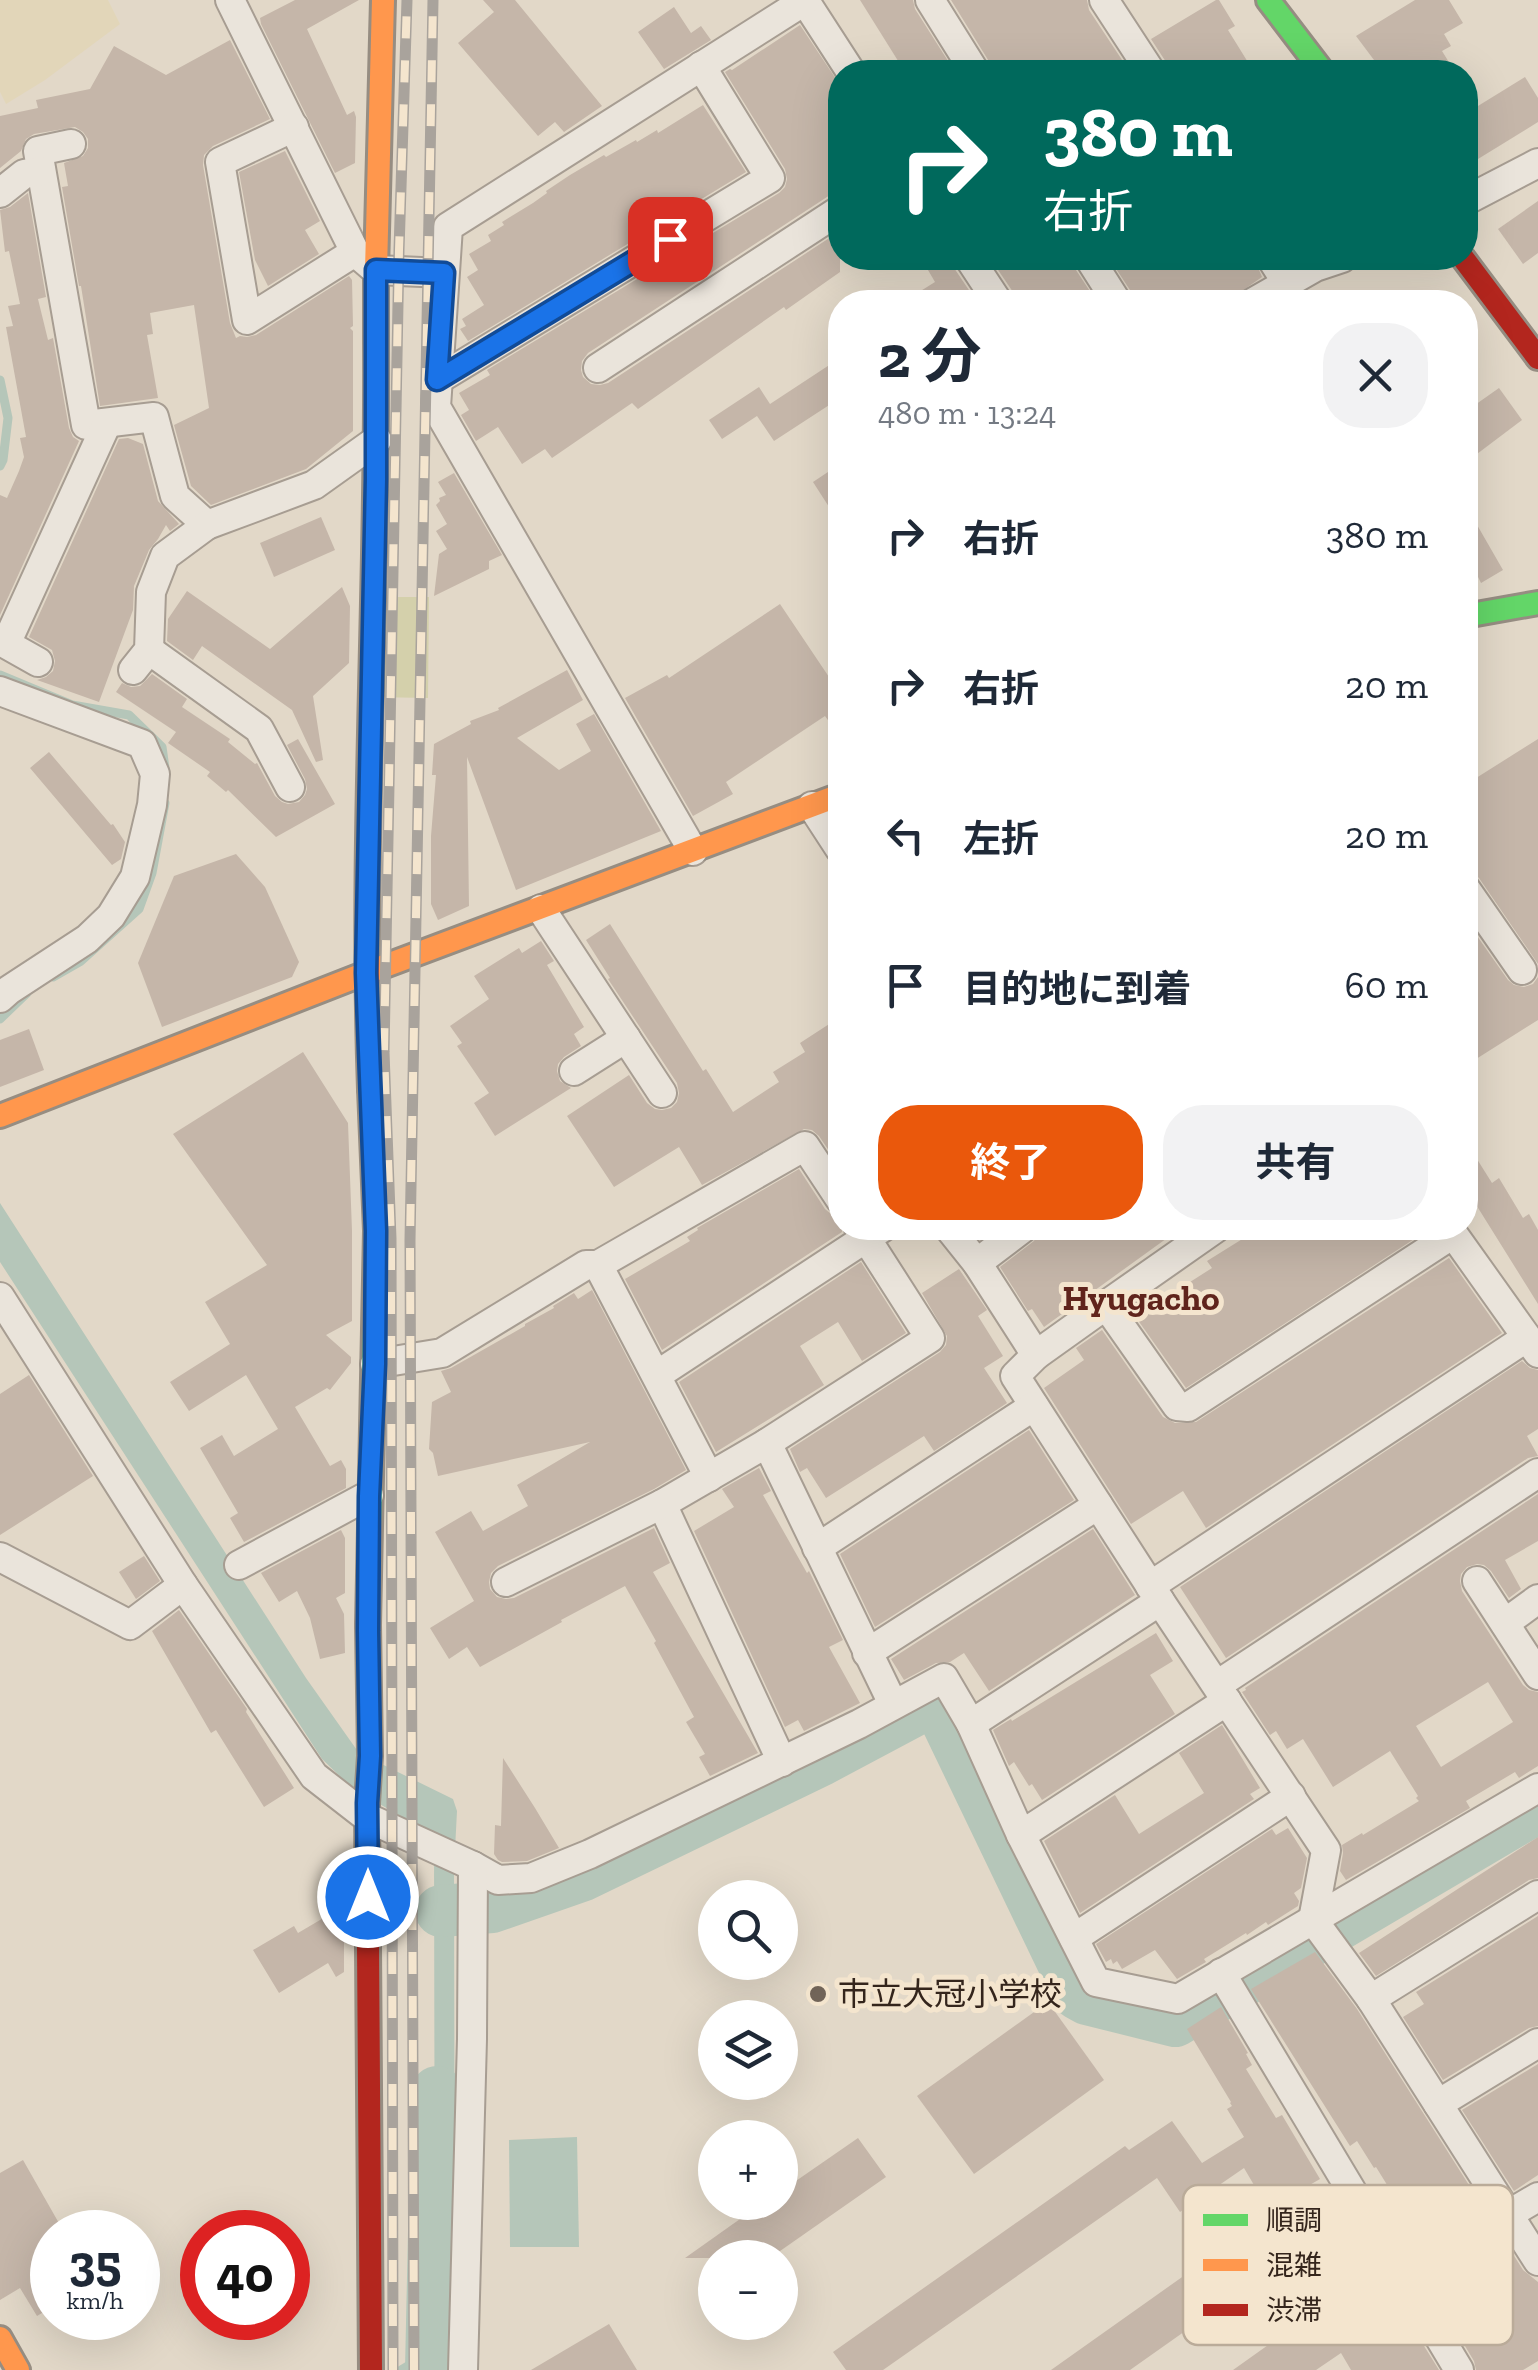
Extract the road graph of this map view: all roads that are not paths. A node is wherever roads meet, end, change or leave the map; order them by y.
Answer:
1 (230, 0) edge
2 (383, 0) edge
3 (806, 0) edge
4 (930, 0) edge
5 (1104, 0) edge
6 (1268, 0) edge
7 (844, 60) edge
8 (968, 60) edge
9 (1143, 60) edge
10 (1314, 60) edge
11 (702, 66) junction
12 (294, 127) junction
13 (71, 144) dead end
14 (1538, 162) edge
15 (41, 171) junction
16 (1478, 193) edge
17 (0, 194) edge
18 (828, 218) edge
19 (366, 261) junction
20 (1279, 270) edge
21 (1309, 270) edge
22 (1471, 270) edge
23 (444, 273) junction
24 (1287, 282) junction
25 (1274, 290) edge
26 (1538, 358) edge
27 (598, 368) dead end
28 (437, 380) junction
29 (107, 423) junction
30 (376, 440) junction
31 (207, 525) junction
32 (1538, 602) edge
33 (1478, 614) edge
34 (38, 662) dead end
35 (0, 691) edge
36 (290, 787) dead end
37 (828, 800) edge
38 (812, 806) junction
39 (828, 831) edge
40 (694, 851) junction
41 (1478, 907) edge
42 (541, 909) junction
43 (1522, 970) dead end
44 (366, 973) junction
45 (0, 998) edge
46 (626, 1038) junction
47 (574, 1071) dead end
48 (662, 1093) dead end
49 (0, 1116) edge
50 (828, 1181) edge
51 (856, 1240) edge
52 (874, 1240) edge
53 (959, 1240) edge
54 (1007, 1240) edge
55 (1199, 1240) edge
56 (1438, 1240) edge
57 (1457, 1240) edge
58 (978, 1262) junction
59 (598, 1265) junction
60 (0, 1296) edge
61 (1106, 1305) junction
62 (1532, 1346) edge
63 (1036, 1356) junction
64 (375, 1364) junction
65 (657, 1376) junction
66 (1034, 1406) junction
67 (767, 1444) junction
68 (1538, 1473) edge
69 (708, 1477) junction
70 (369, 1496) junction
71 (662, 1504) junction
72 (1098, 1505) junction
73 (817, 1548) junction
74 (0, 1557) edge
75 (239, 1565) dead end
76 (1477, 1581) dead end
77 (506, 1582) dead end
78 (183, 1584) junction
79 (1155, 1593) junction
80 (1538, 1599) edge
81 (1504, 1623) junction
82 (867, 1653) junction
83 (1538, 1675) edge
84 (1222, 1693) junction
85 (893, 1704) junction
86 (971, 1724) junction
87 (782, 1762) junction
88 (1538, 1788) edge
89 (1291, 1796) junction
90 (368, 1810) junction
91 (1020, 1834) junction
92 (465, 1862) junction
93 (1538, 1896) edge
94 (1319, 1930) junction
95 (1074, 1938) junction
96 (1227, 1984) junction
97 (1370, 2000) junction
98 (1538, 2043) edge
99 (1438, 2104) junction
100 (1348, 2185) edge
101 (1490, 2185) edge
102 (1538, 2196) edge
103 (1513, 2211) edge
104 (1513, 2222) edge
105 (1538, 2260) edge
106 (0, 2338) edge
107 (1444, 2345) edge
108 (18, 2370) edge
109 (371, 2370) edge
110 (462, 2370) edge
111 (1459, 2370) edge

1 - 12 street
2 - 19 main road
3 - 7 street
3 - 11 street
4 - 8 street
5 - 9 street
6 - 10 main road
11 - 23 street
11 - 28 street
12 - 19 street
12 - 19 street
13 - 15 street
14 - 16 street
15 - 17 street
15 - 29 street
18 - 27 street
19 - 23 street
19 - 30 main road
20 - 24 street
21 - 24 street
22 - 26 main road
23 - 28 street
24 - 25 street
28 - 40 street
29 - 31 street
29 - 34 street
30 - 31 street
30 - 44 main road
31 - 36 street
32 - 33 main road
35 - 45 street
37 - 38 main road
38 - 39 street
38 - 40 main road
40 - 42 main road
41 - 43 street
42 - 44 main road
42 - 46 street
44 - 49 main road
44 - 64 main road
46 - 47 street
46 - 48 street
50 - 59 street
51 - 65 street
52 - 67 street
53 - 58 street
54 - 58 street
55 - 61 street
56 - 61 street
57 - 62 street
58 - 63 street
59 - 64 street
59 - 65 street
60 - 78 street
61 - 63 street
62 - 79 street
63 - 66 street
64 - 70 main road
65 - 69 street
66 - 72 street
66 - 73 street
67 - 69 street
67 - 73 street
68 - 84 street
69 - 71 street
70 - 75 street
70 - 90 main road
71 - 77 street
71 - 87 street
72 - 79 street
72 - 82 street
73 - 82 street
74 - 78 street
76 - 81 street
78 - 90 street
79 - 84 street
79 - 86 street
80 - 81 street
81 - 83 street
82 - 85 street
84 - 89 street
84 - 91 street
85 - 86 street
85 - 87 street
86 - 91 street
87 - 92 street
88 - 94 street
89 - 94 street
89 - 95 street
90 - 92 street
90 - 109 main road
91 - 95 street
92 - 110 street
93 - 97 street
94 - 96 street
94 - 97 street
95 - 96 street
96 - 100 street
97 - 99 street
98 - 99 street
99 - 101 street
102 - 103 street
104 - 105 street
106 - 108 main road
107 - 111 street

